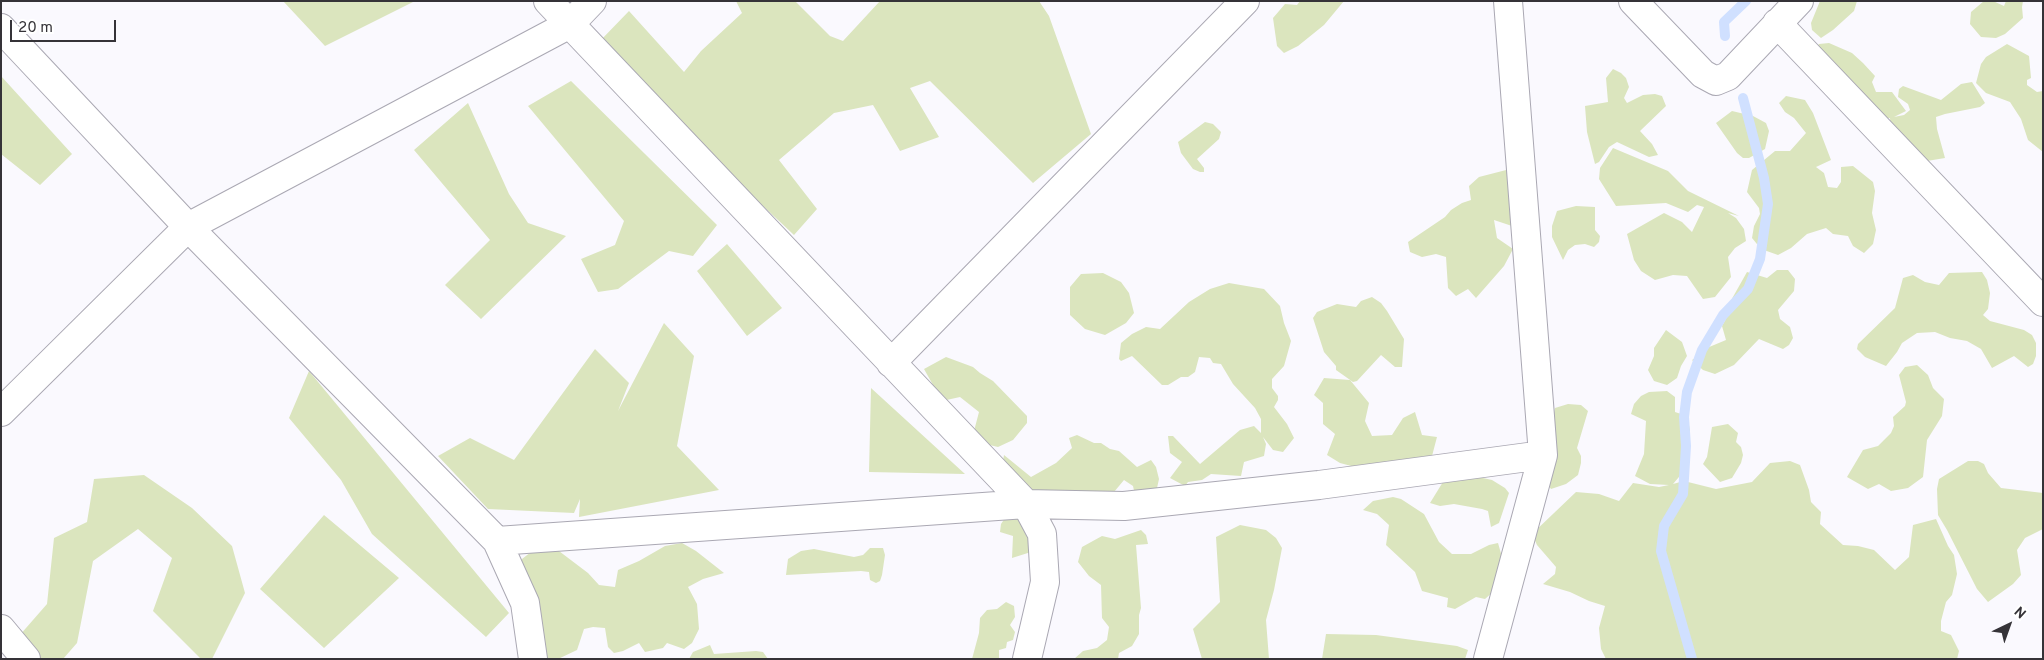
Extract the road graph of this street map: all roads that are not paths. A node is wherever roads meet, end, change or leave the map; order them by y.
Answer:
1 (548, 1) edge
2 (592, 1) edge
3 (1245, 1) edge
4 (1508, 1) edge
5 (1633, 1) edge
6 (1799, 1) edge
7 (1777, 23) junction
8 (570, 24) junction
9 (1, 28) edge
10 (188, 227) junction
11 (2043, 302) edge
12 (891, 363) junction
13 (1, 412) edge
14 (1543, 455) junction
15 (1026, 504) junction
16 (497, 541) junction
17 (1, 629) edge
18 (26, 659) edge
19 (533, 659) edge
20 (1027, 659) edge
21 (1488, 659) edge

1 - 8 street
2 - 8 street
3 - 12 street
4 - 14 street
5 - 7 street
6 - 7 street
7 - 11 street
8 - 10 street
8 - 12 street
9 - 10 street
10 - 13 street
10 - 16 street
12 - 15 street
14 - 15 street
14 - 21 street
15 - 16 street
15 - 20 street
16 - 19 street
17 - 18 street

